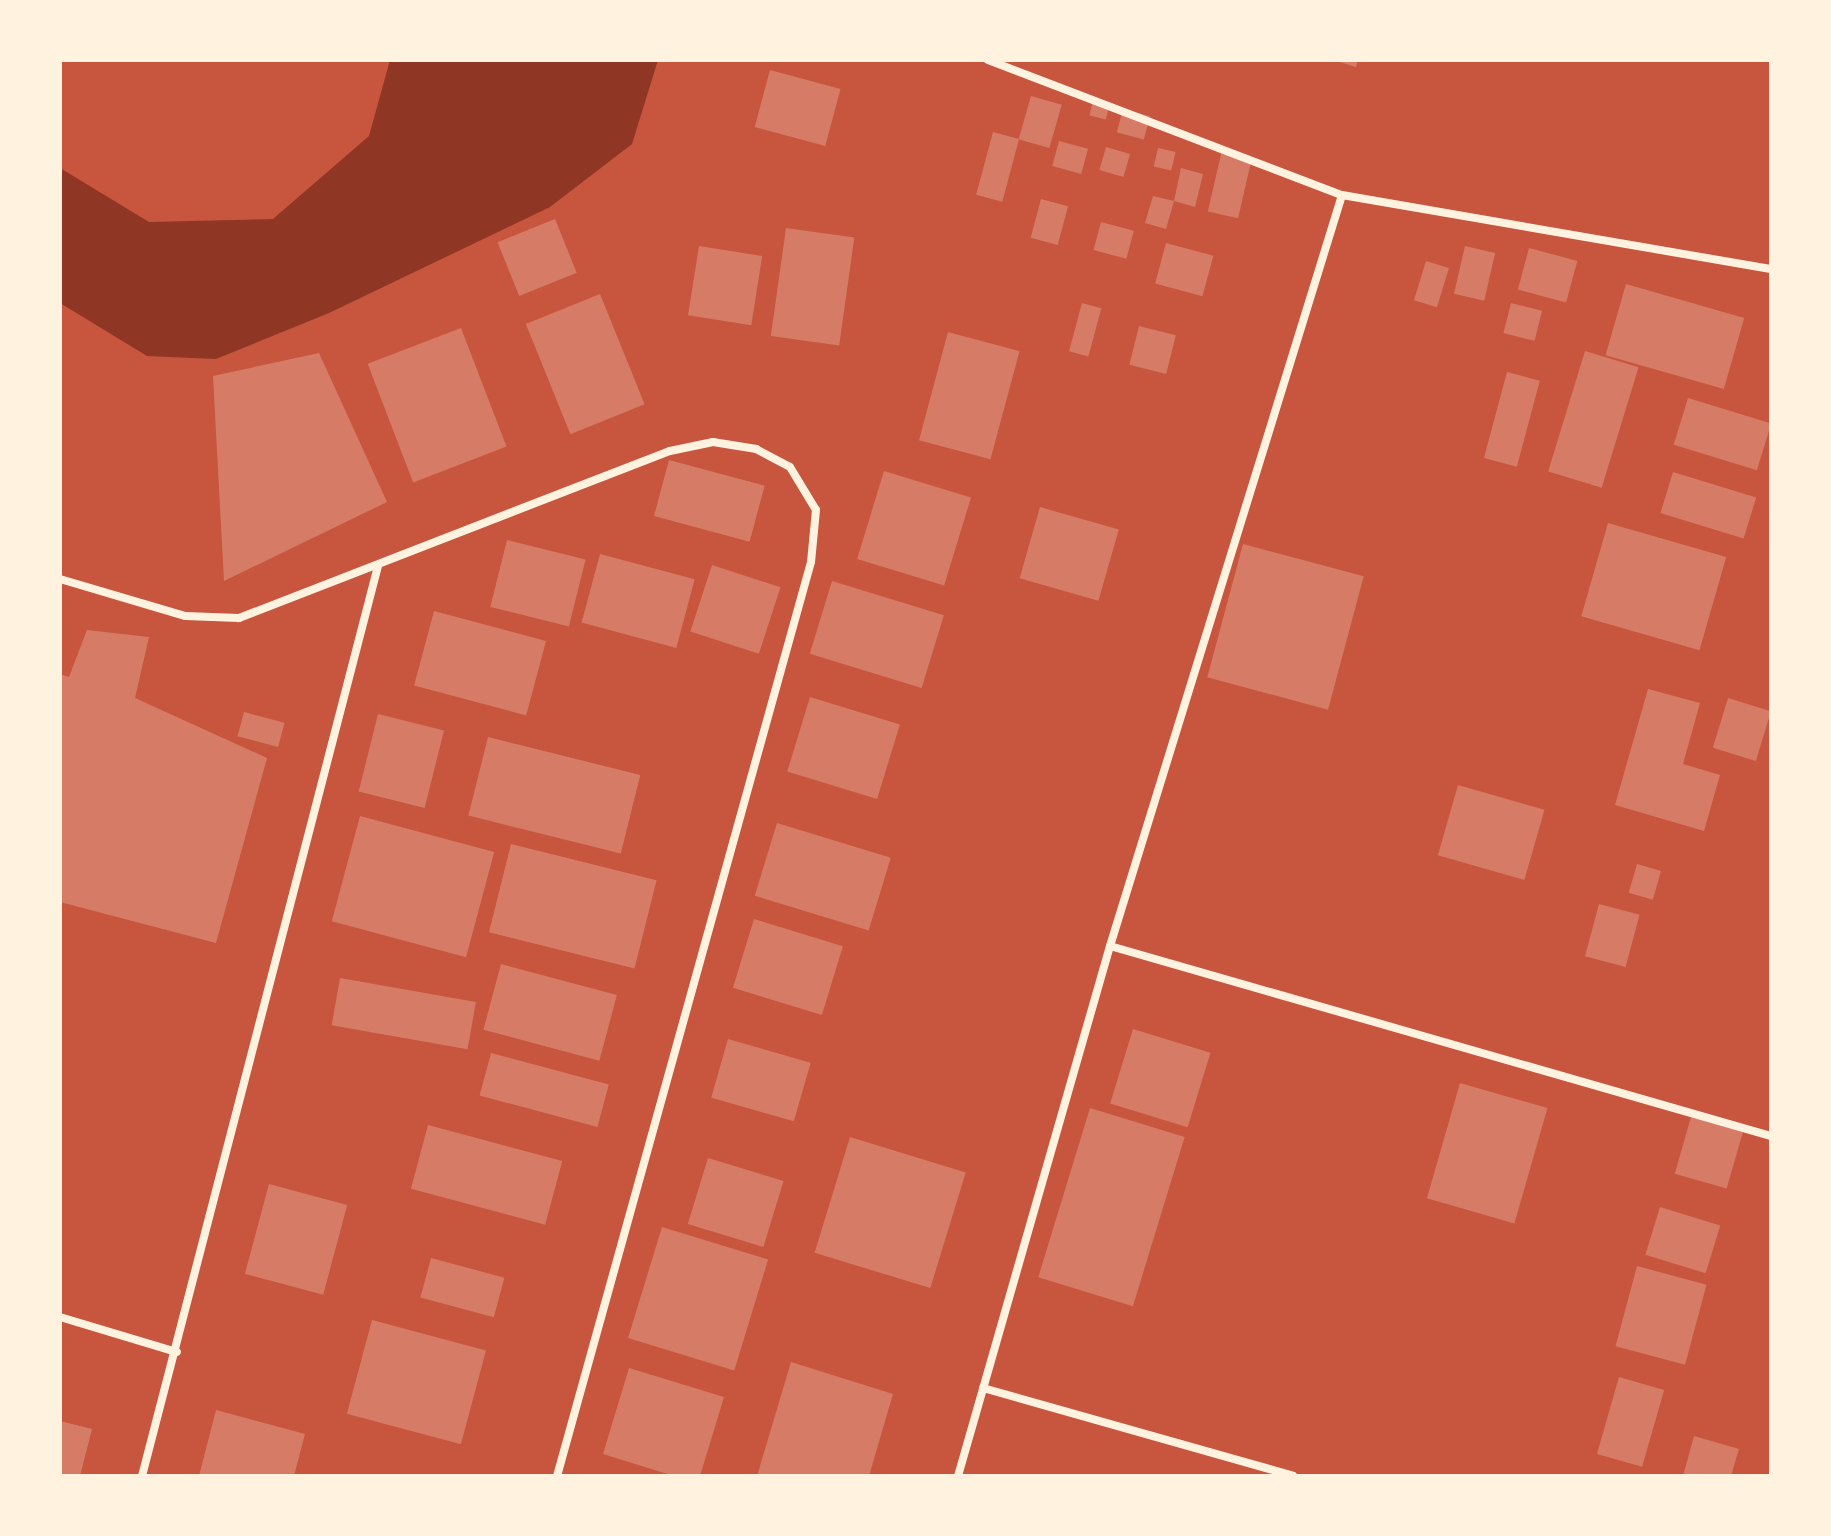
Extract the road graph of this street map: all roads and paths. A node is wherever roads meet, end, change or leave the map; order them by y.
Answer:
1 (988, 60) edge
2 (1342, 195) junction
3 (1771, 269) edge
4 (378, 566) junction
5 (60, 579) edge
6 (1110, 946) junction
7 (1771, 1136) edge
8 (60, 1317) edge
9 (177, 1352) junction
10 (983, 1388) junction
11 (142, 1476) edge
12 (557, 1476) edge
13 (958, 1476) edge
14 (1293, 1476) edge

1 - 2 street
2 - 3 street
2 - 6 street
4 - 5 street
4 - 9 street
4 - 12 street
6 - 7 street
6 - 10 street
8 - 9 street
9 - 11 street
10 - 13 street
10 - 14 street

